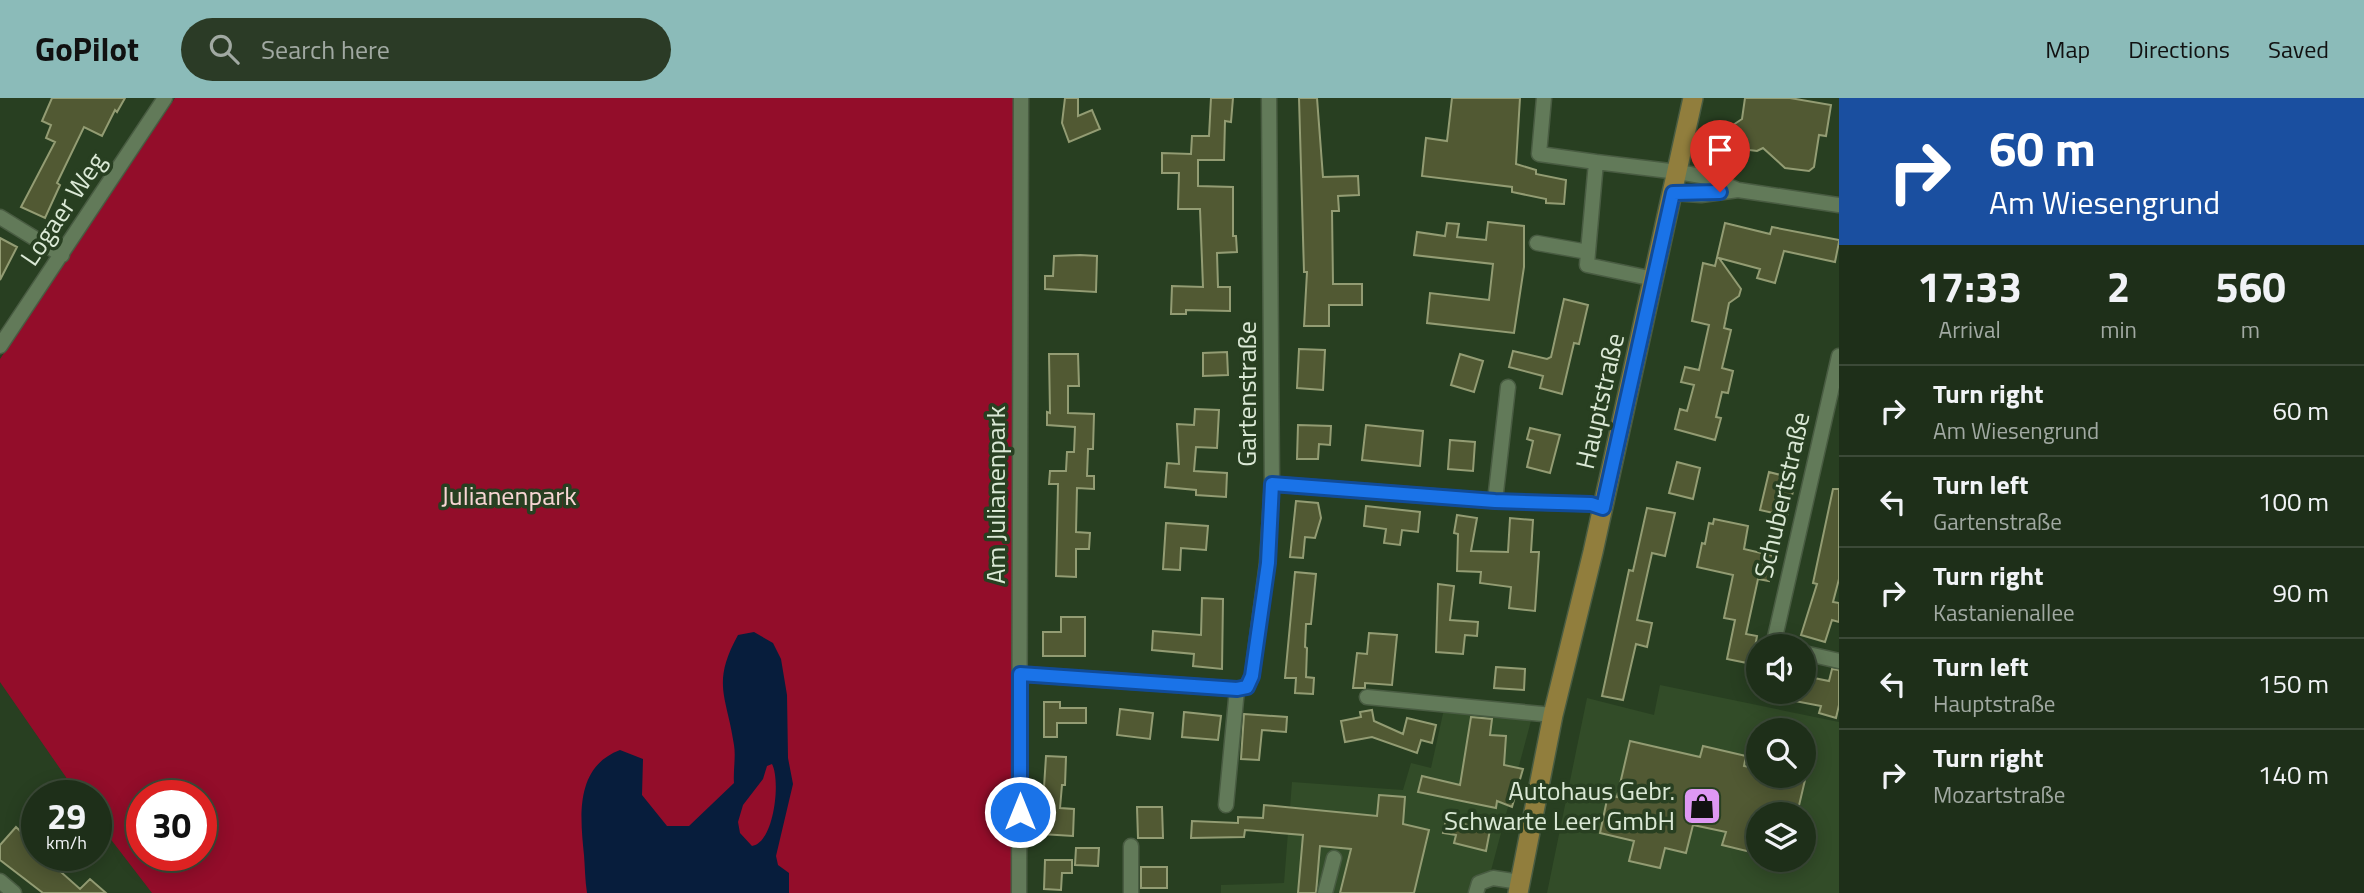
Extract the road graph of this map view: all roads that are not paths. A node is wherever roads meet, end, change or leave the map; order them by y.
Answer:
1 (165, 98) edge
2 (1021, 98) edge
3 (1269, 98) edge
4 (1544, 98) edge
5 (1693, 98) edge
6 (1596, 162) junction
7 (1678, 172) junction
8 (1738, 190) junction
9 (1673, 193) junction
10 (1839, 205) edge
11 (0, 217) edge
12 (1537, 243) dead end
13 (1588, 252) junction
14 (62, 256) junction
15 (1654, 279) junction
16 (0, 346) edge
17 (1839, 356) edge
18 (1508, 387) dead end
19 (1272, 484) junction
20 (1495, 501) junction
21 (1603, 508) junction
22 (1776, 634) edge
23 (1816, 656) edge
24 (1839, 661) edge
25 (1020, 674) junction
26 (1242, 688) junction
27 (1367, 697) dead end
28 (1553, 715) junction
29 (1226, 805) dead end
30 (1131, 846) dead end
31 (1334, 858) dead end
32 (0, 881) edge
33 (1519, 888) edge
34 (14, 893) edge
35 (1019, 893) edge
36 (1130, 893) edge
37 (1325, 893) edge
38 (1476, 893) edge

1 - 14 street, Logaer Weg
2 - 25 street, Am Julianenpark
3 - 19 street, Gartenstraße
4 - 6 street
5 - 7 main road, Hauptstraße
6 - 7 street
6 - 13 street
7 - 8 street
7 - 9 main road, Hauptstraße
8 - 9 street
8 - 10 street
9 - 15 main road, Hauptstraße
11 - 14 street
12 - 13 street
13 - 15 street
14 - 16 street, Logaer Weg
15 - 21 main road, Hauptstraße
17 - 22 street, Schubertstraße
18 - 20 street
19 - 20 street
19 - 26 street, Gartenstraße
20 - 21 street
21 - 28 main road, Hauptstraße
23 - 24 street
25 - 26 street
25 - 35 street, Am Julianenpark
26 - 29 street, Gartenstraße
27 - 28 street
28 - 33 main road, Hauptstraße
30 - 36 street
31 - 37 street
32 - 34 street
33 - 38 street

